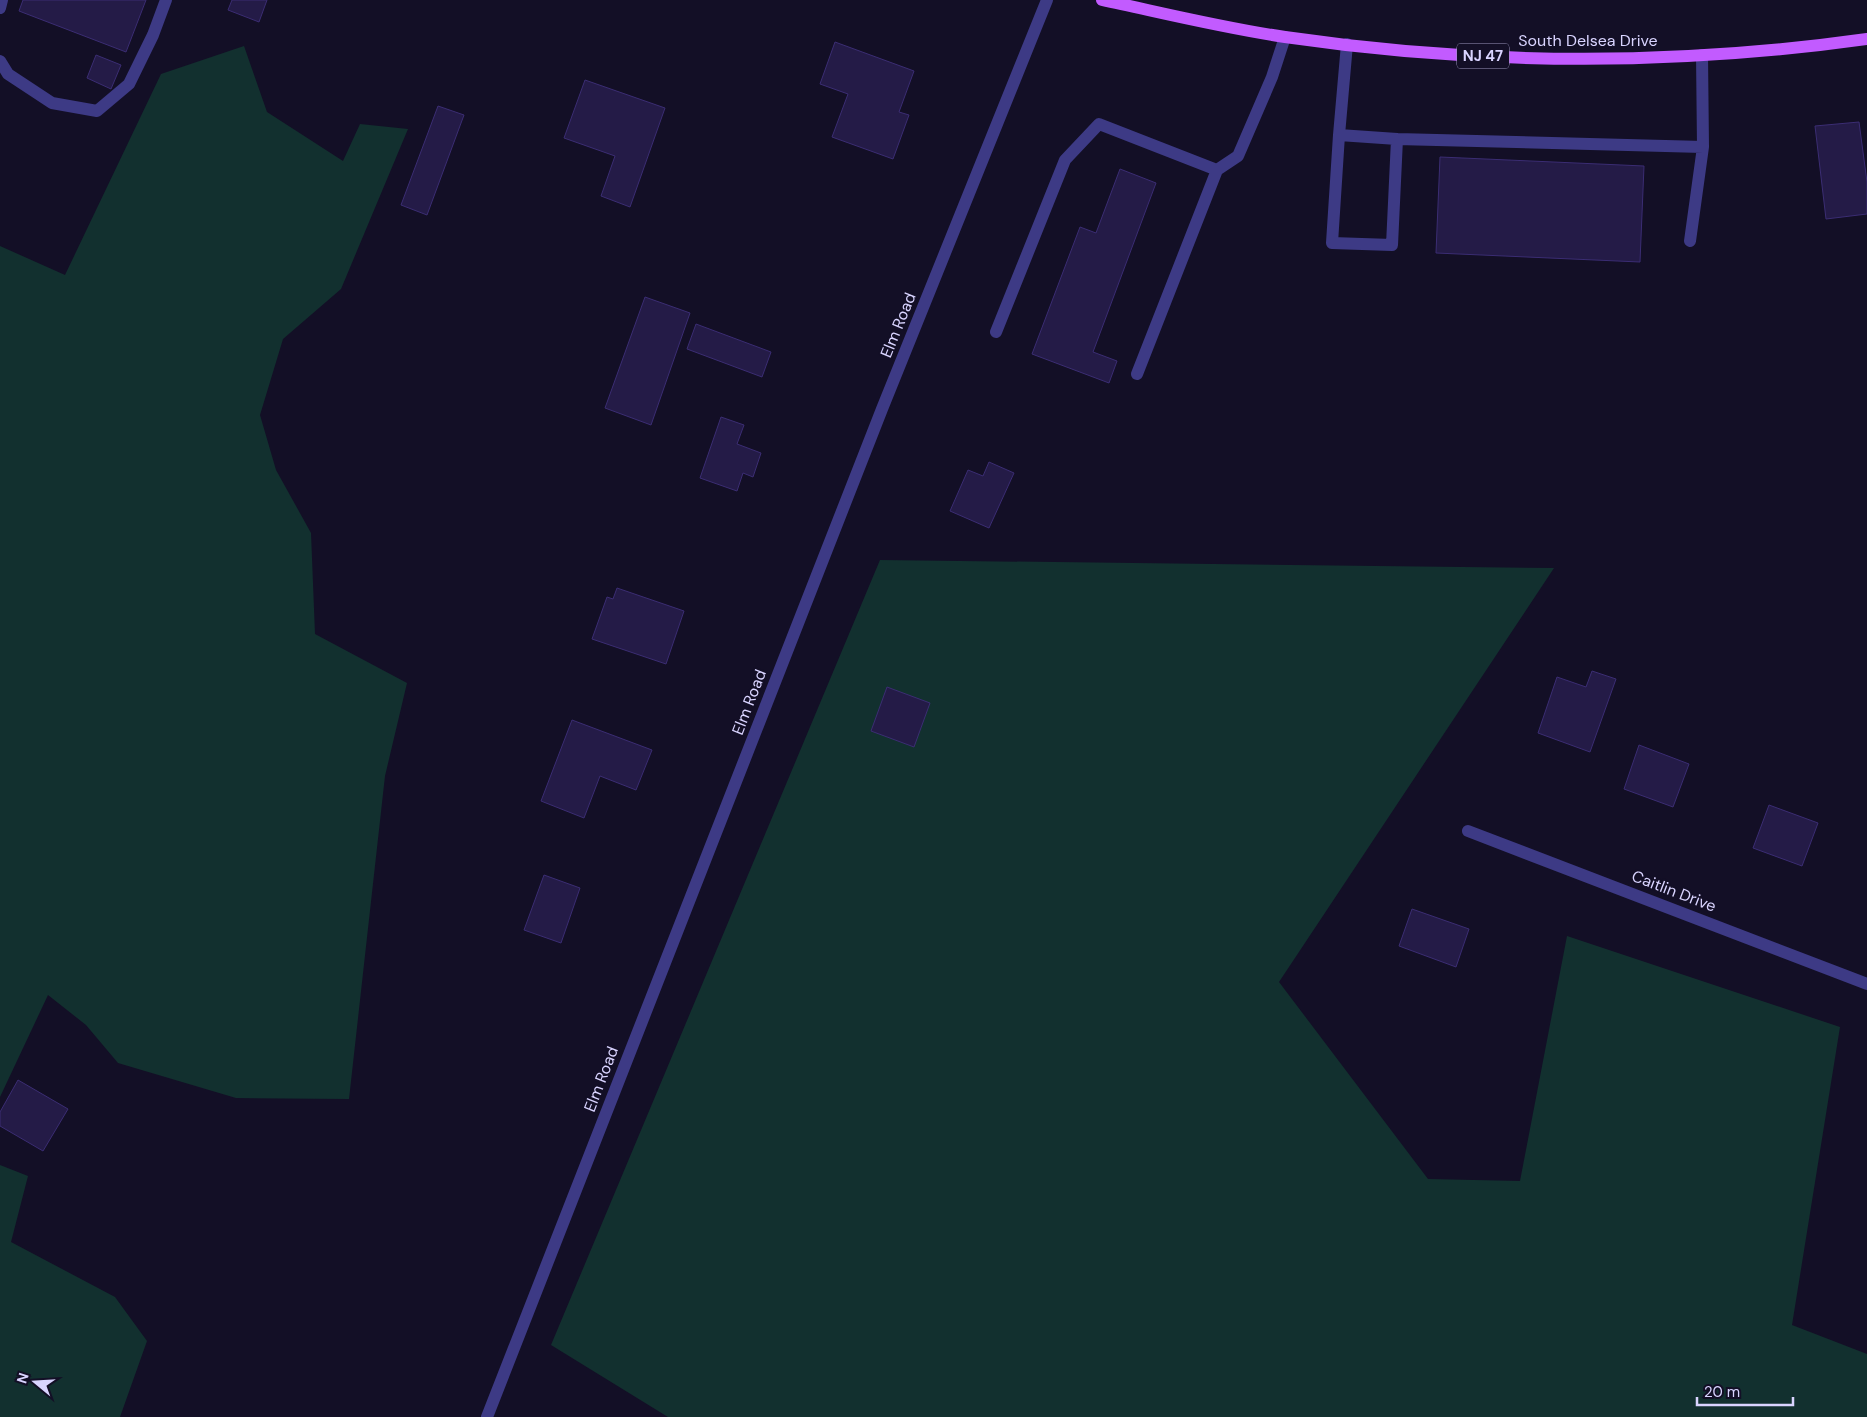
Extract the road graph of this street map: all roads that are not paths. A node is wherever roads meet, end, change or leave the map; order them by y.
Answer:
1 (2, 0) edge
2 (166, 0) edge
3 (1046, 0) edge
4 (1102, 0) edge
5 (0, 8) edge
6 (1285, 37) junction
7 (1867, 39) edge
8 (1348, 44) junction
9 (1702, 55) junction
10 (0, 61) edge
11 (1339, 135) junction
12 (1396, 139) junction
13 (1703, 146) junction
14 (1217, 170) junction
15 (1690, 241) dead end
16 (996, 332) dead end
17 (1137, 374) dead end
18 (1468, 831) dead end
19 (1867, 984) edge
20 (487, 1417) edge

1 - 5 street
2 - 10 street
3 - 20 street, Elm Road
4 - 6 main road, South Delsea Drive / NJ 47
6 - 8 main road, South Delsea Drive / NJ 47
6 - 14 street
7 - 9 main road, South Delsea Drive / NJ 47
8 - 9 main road, South Delsea Drive / NJ 47
8 - 11 street
9 - 13 street
11 - 12 street
11 - 12 street
12 - 13 street
13 - 15 street
14 - 16 street
14 - 17 street
18 - 19 street, Caitlin Drive

